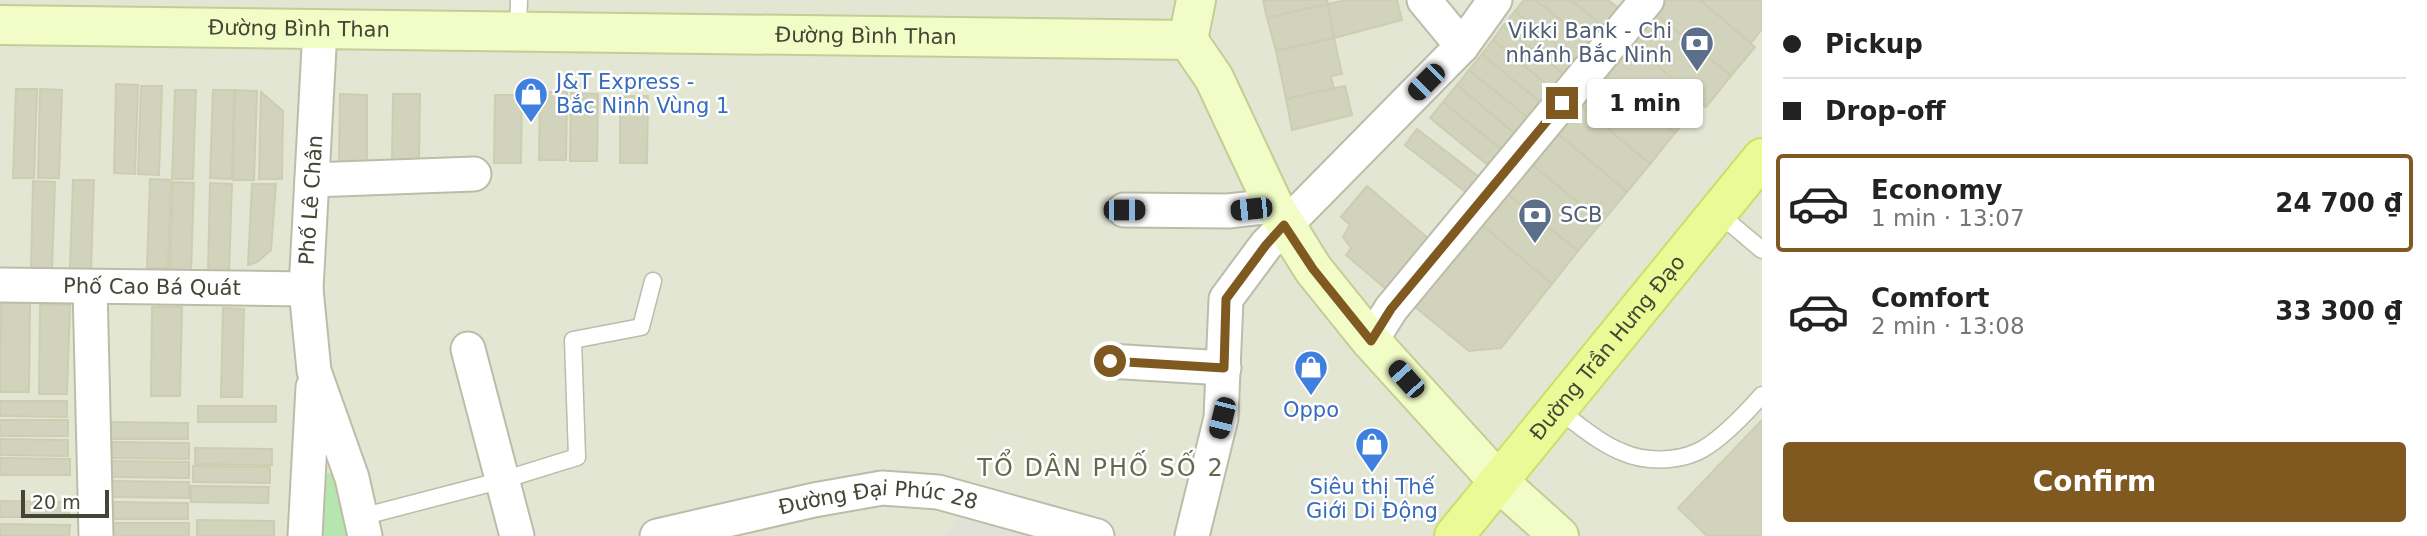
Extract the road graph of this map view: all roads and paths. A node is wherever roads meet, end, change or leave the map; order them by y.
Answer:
1 (1196, 0) edge
2 (1424, 0) edge
3 (1495, 0) edge
4 (1647, 0) edge
5 (519, 16) edge
6 (0, 25) edge
7 (320, 29) junction
8 (1188, 40) junction
9 (1462, 46) junction
10 (1762, 158) edge
11 (474, 174) dead end
12 (312, 180) junction
13 (1124, 210) dead end
14 (1718, 213) junction
15 (1279, 216) junction
16 (1762, 250) edge
17 (653, 281) dead end
18 (0, 285) edge
19 (90, 287) junction
20 (306, 289) junction
21 (1371, 341) junction
22 (468, 349) dead end
23 (1110, 361) dead end
24 (1224, 368) junction
25 (314, 371) junction
26 (1762, 395) edge
27 (1558, 410) junction
28 (503, 480) junction
29 (1499, 482) junction
30 (363, 526) edge
31 (96, 536) edge
32 (306, 536) edge
33 (517, 536) edge
34 (657, 536) edge
35 (1097, 536) edge
36 (1192, 536) edge
37 (1454, 536) edge
38 (1559, 536) edge

1 - 8 street
2 - 9 street
3 - 9 street
4 - 21 street
5 - 7 street, Đường Bình Than
5 - 8 street, Đường Bình Than
6 - 7 street, Đường Bình Than
7 - 12 street, Phố Lê Chân
8 - 15 street
9 - 15 street
10 - 14 main road, Đường Trần Hưng Đạo
11 - 12 street
12 - 20 street, Phố Lê Chân
13 - 15 street
14 - 16 lane
14 - 27 main road, Đường Trần Hưng Đạo
15 - 21 street
15 - 24 street
17 - 28 lane
18 - 19 street, Phố Cao Bá Quát
19 - 20 street, Phố Cao Bá Quát
19 - 31 street
20 - 25 street, Phố Lê Chân
21 - 29 street
22 - 28 street
23 - 24 street
24 - 36 street
25 - 30 street, Phố Lê Chân
25 - 32 street, Phố Lê Chân
26 - 27 lane
27 - 29 main road, Đường Trần Hưng Đạo
28 - 30 lane
28 - 33 street
29 - 37 main road, Đường Trần Hưng Đạo
29 - 38 street
34 - 35 street, Đường Đại Phúc 28

